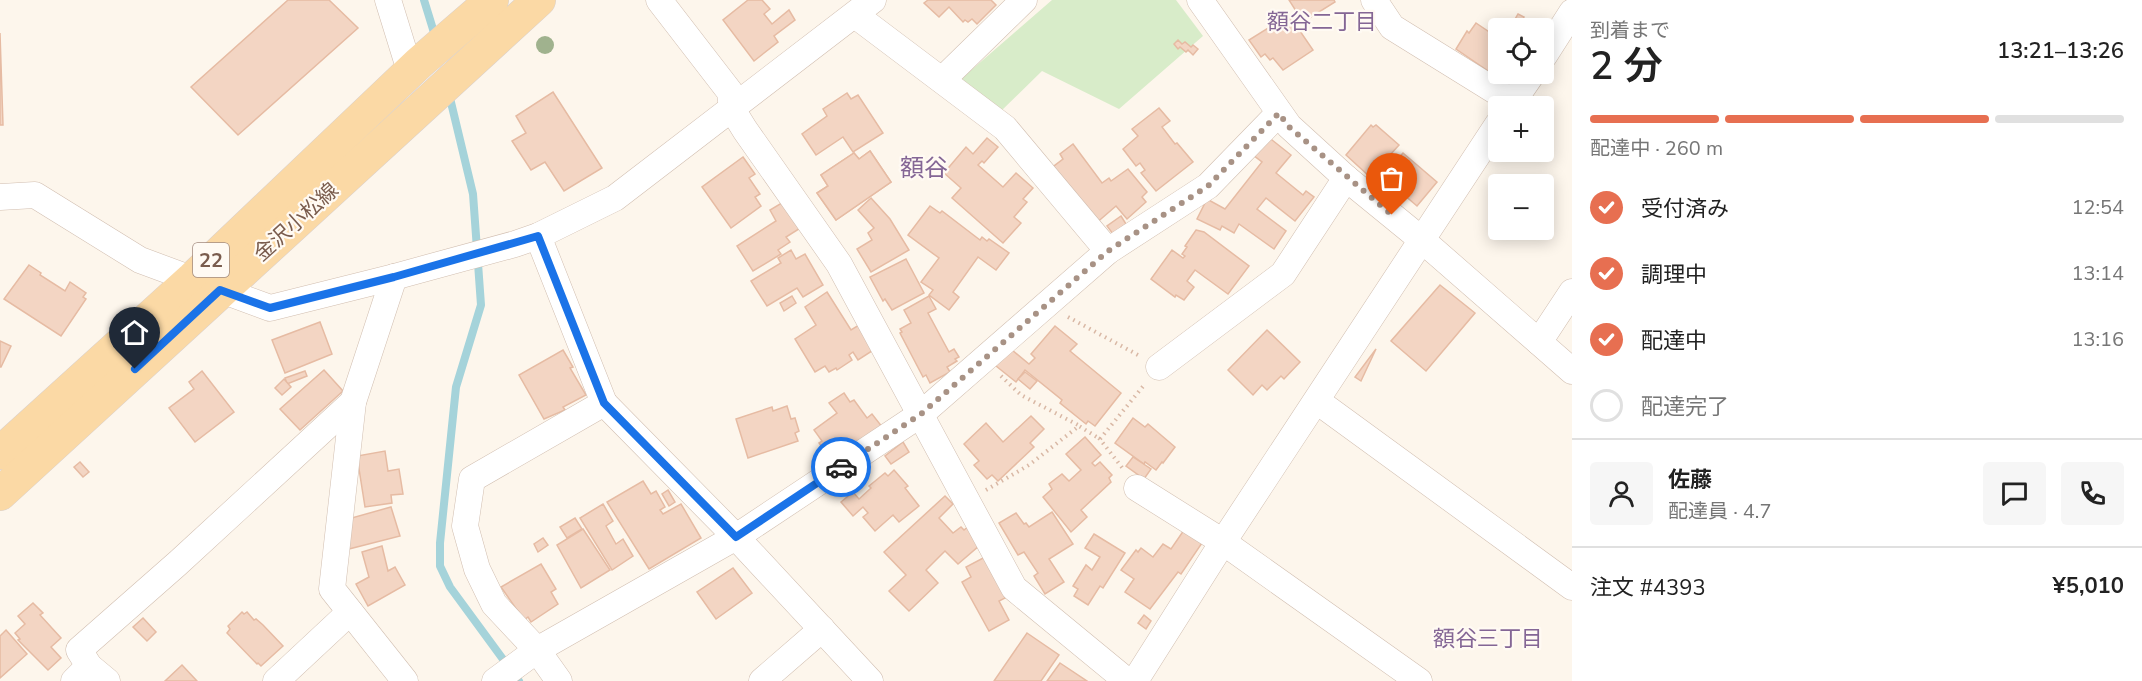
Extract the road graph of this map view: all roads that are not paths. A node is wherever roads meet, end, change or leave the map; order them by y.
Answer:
1 (388, 0) edge
2 (492, 0) edge
3 (539, 0) edge
4 (659, 0) edge
5 (1024, 0) edge
6 (1200, 0) edge
7 (1374, 0) edge
8 (864, 7) edge
9 (1572, 12) edge
10 (1554, 40) edge
11 (415, 67) junction
12 (942, 80) junction
13 (1500, 96) edge
14 (732, 109) junction
15 (1279, 113) junction
16 (1488, 139) edge
17 (1346, 178) junction
18 (0, 197) edge
19 (526, 240) junction
20 (1422, 240) junction
21 (1108, 251) junction
22 (394, 277) junction
23 (206, 284) junction
24 (1572, 292) edge
25 (1539, 342) junction
26 (1159, 367) road end
27 (1572, 371) edge
28 (1317, 401) junction
29 (353, 402) junction
30 (604, 403) junction
31 (921, 414) junction
32 (0, 453) edge
33 (1137, 488) road end
34 (0, 494) edge
35 (736, 537) junction
36 (1223, 542) junction
37 (1572, 587) edge
38 (350, 612) junction
39 (822, 629) junction
40 (532, 655) junction
41 (90, 676) edge
42 (276, 681) edge
43 (405, 681) edge
44 (495, 681) edge
45 (559, 681) edge
46 (762, 681) edge
47 (870, 681) edge
48 (1127, 681) edge
49 (1135, 681) edge
50 (1419, 681) edge

1 - 11 street
2 - 11 main road, 金沢小松線 / 22
3 - 23 main road, 金沢小松線 / 22
4 - 14 street
5 - 12 street
6 - 15 street
7 - 13 street
8 - 12 street
8 - 14 street
9 - 10 street
11 - 23 main road, 金沢小松線 / 22
12 - 21 street
14 - 19 street
14 - 31 street
15 - 17 street
15 - 21 street
16 - 20 street
17 - 20 street
17 - 26 street
18 - 23 street
19 - 22 street
19 - 30 street
20 - 25 street
20 - 28 street
21 - 31 street
22 - 23 street
22 - 29 street
23 - 32 main road, 金沢小松線 / 22
23 - 34 main road, 金沢小松線 / 22
24 - 25 street
25 - 27 street
28 - 36 street
28 - 37 street
29 - 38 street
29 - 41 street
30 - 35 street
30 - 40 street
31 - 35 street
31 - 48 street
33 - 36 street
35 - 39 street
35 - 40 street
36 - 49 street
36 - 50 street
38 - 42 street
38 - 43 street
39 - 46 street
39 - 47 street
40 - 44 street
40 - 45 street

